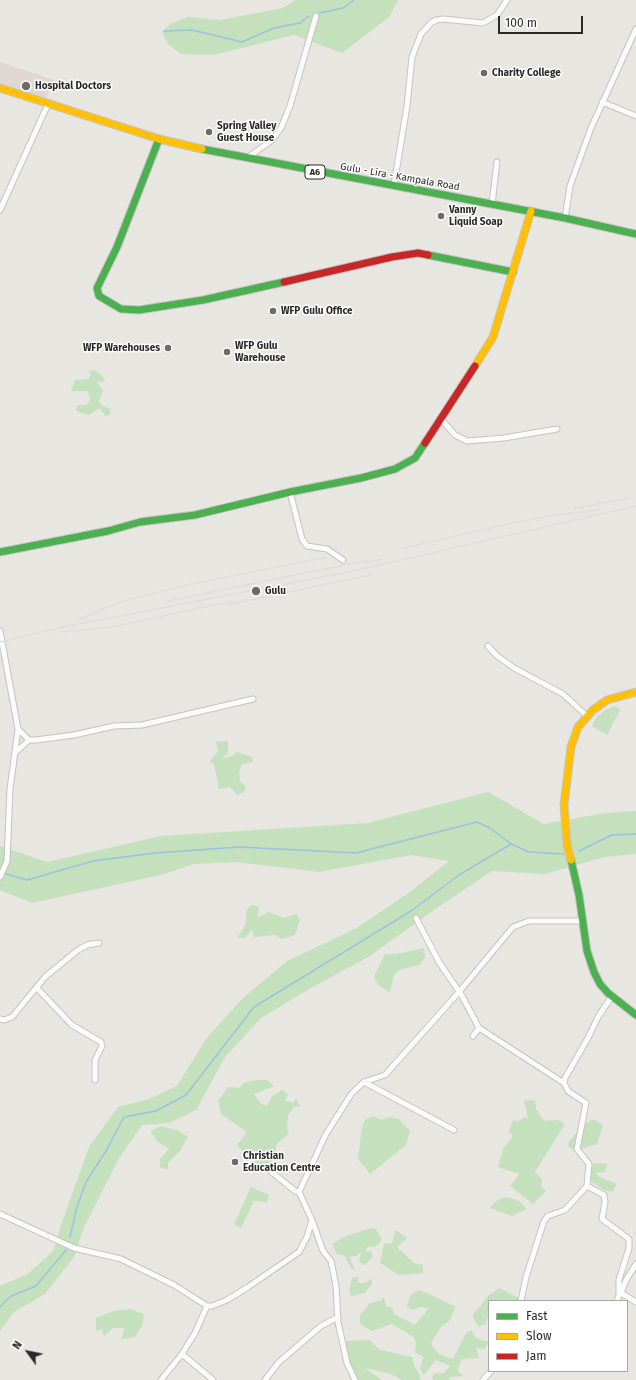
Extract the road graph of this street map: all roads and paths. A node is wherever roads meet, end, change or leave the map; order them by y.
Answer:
1 (506, 0) edge
2 (316, 16) dead end
3 (636, 29) edge
4 (0, 88) edge
5 (602, 102) junction
6 (48, 104) junction
7 (636, 116) edge
8 (159, 139) junction
9 (246, 158) junction
10 (497, 162) dead end
11 (394, 185) junction
12 (492, 204) junction
13 (0, 210) edge
14 (531, 211) junction
15 (565, 218) junction
16 (636, 234) edge
17 (513, 272) junction
18 (442, 420) junction
19 (557, 428) dead end
20 (290, 492) junction
21 (0, 552) edge
22 (343, 560) dead end
23 (0, 631) edge
24 (488, 646) dead end
25 (636, 692) edge
26 (254, 699) dead end
27 (587, 716) junction
28 (18, 729) junction
29 (29, 740) junction
30 (16, 752) junction
31 (0, 877) edge
32 (416, 918) dead end
33 (582, 921) junction
34 (99, 942) dead end
35 (37, 988) junction
36 (460, 992) junction
37 (612, 996) junction
38 (636, 1015) edge
39 (0, 1019) edge
40 (479, 1028) junction
41 (473, 1036) dead end
42 (95, 1080) dead end
43 (364, 1082) junction
44 (564, 1083) junction
45 (454, 1130) dead end
46 (268, 1169) dead end
47 (587, 1186) junction
48 (299, 1192) junction
49 (0, 1214) edge
50 (312, 1220) junction
51 (636, 1264) edge
52 (521, 1300) edge
53 (617, 1300) edge
54 (636, 1302) edge
55 (207, 1306) junction
56 (338, 1317) junction
57 (182, 1354) junction
58 (490, 1372) edge
59 (161, 1380) edge
60 (213, 1380) edge
61 (264, 1380) edge
62 (355, 1380) edge
63 (483, 1380) edge

1 - 11 street
2 - 9 street
3 - 5 street
4 - 6 street, Gulu - Lira - Kampala Road / A6
5 - 7 street
5 - 15 street
6 - 8 street, Gulu - Lira - Kampala Road / A6
6 - 13 street
8 - 9 street, Gulu - Lira - Kampala Road / A6
8 - 17 street
9 - 11 street, Gulu - Lira - Kampala Road / A6
10 - 12 street
11 - 12 street, Gulu - Lira - Kampala Road / A6
12 - 14 street, Gulu - Lira - Kampala Road / A6
14 - 15 street, Gulu - Lira - Kampala Road / A6
14 - 17 street
15 - 16 street, Gulu - Lira - Kampala Road / A6
17 - 18 street
18 - 19 street
18 - 20 street
20 - 21 street
20 - 22 street
23 - 28 street
24 - 27 street
25 - 27 street
26 - 29 street
27 - 33 street
28 - 29 street
28 - 30 street
29 - 30 street
30 - 31 street
32 - 36 street
33 - 36 street
33 - 37 street
34 - 35 street
35 - 39 street
35 - 42 street
36 - 40 street
36 - 43 street
37 - 38 street
37 - 44 street
40 - 41 street
40 - 44 street
43 - 45 street
43 - 48 street
44 - 47 street
46 - 48 street
47 - 52 street
47 - 53 street
48 - 50 street
49 - 55 street
50 - 55 street
50 - 56 street
51 - 54 street
55 - 57 street
56 - 61 street
56 - 62 street
57 - 59 street
57 - 60 street
58 - 63 street

